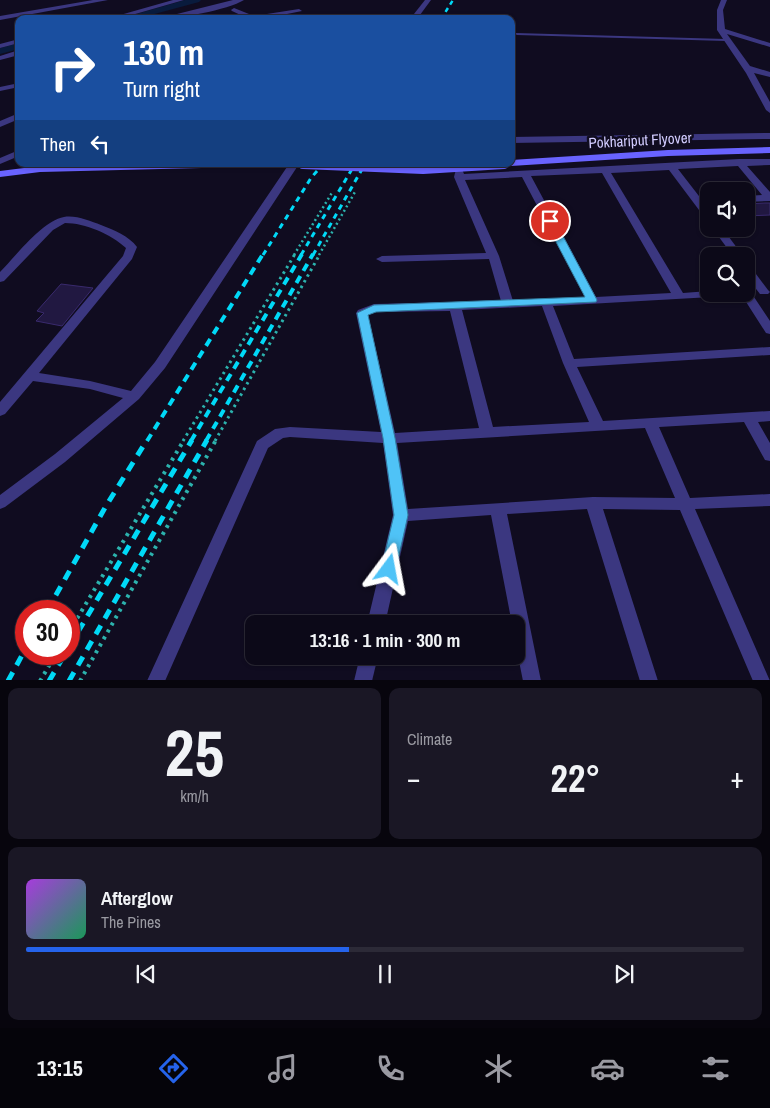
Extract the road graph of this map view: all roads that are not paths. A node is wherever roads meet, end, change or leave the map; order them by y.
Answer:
1 (105, 0) edge
2 (181, 0) edge
3 (241, 0) edge
4 (428, 0) edge
5 (724, 0) edge
6 (0, 9) edge
7 (234, 10) dead end
8 (299, 11) dead end
9 (41, 15) edge
10 (124, 15) edge
11 (182, 15) edge
12 (247, 15) edge
13 (274, 15) edge
14 (416, 15) edge
15 (15, 16) edge
16 (15, 16) edge
17 (0, 18) edge
18 (721, 30) junction
19 (518, 34) dead end
20 (726, 40) junction
21 (15, 42) edge
22 (770, 45) edge
23 (0, 46) edge
24 (15, 53) edge
25 (0, 58) edge
26 (747, 68) junction
27 (770, 75) edge
28 (15, 86) edge
29 (0, 89) edge
30 (770, 110) edge
31 (15, 118) edge
32 (0, 124) edge
33 (770, 136) edge
34 (515, 140) edge
35 (770, 150) edge
36 (15, 155) edge
37 (1, 161) edge
38 (739, 162) junction
39 (770, 162) edge
40 (515, 163) edge
41 (670, 165) junction
42 (121, 167) edge
43 (292, 167) edge
44 (375, 167) edge
45 (455, 167) edge
46 (460, 167) edge
47 (604, 169) junction
48 (0, 174) edge
49 (525, 174) junction
50 (459, 177) junction
51 (770, 198) edge
52 (755, 199) edge
53 (698, 201) joint
54 (700, 204) edge
55 (492, 256) junction
56 (382, 259) dead end
57 (755, 278) edge
58 (0, 279) edge
59 (767, 292) edge
60 (700, 295) edge
61 (679, 296) junction
62 (592, 300) junction
63 (546, 302) junction
64 (752, 302) edge
65 (508, 304) junction
66 (455, 306) junction
67 (770, 330) edge
68 (770, 351) edge
69 (569, 363) junction
70 (31, 376) junction
71 (134, 396) junction
72 (0, 411) edge
73 (770, 416) edge
74 (748, 418) junction
75 (650, 423) junction
76 (598, 426) junction
77 (487, 432) junction
78 (389, 438) junction
79 (770, 456) edge
80 (770, 500) edge
81 (0, 503) edge
82 (593, 503) junction
83 (684, 504) junction
84 (498, 509) junction
85 (401, 515) junction
86 (378, 615) edge
87 (367, 665) edge
88 (156, 680) edge
89 (363, 680) edge
90 (532, 680) edge
91 (649, 680) edge
92 (762, 680) edge

1 - 9 street
2 - 10 street
3 - 11 street
4 - 14 street
5 - 18 street
6 - 15 street
7 - 12 street
8 - 13 street
16 - 17 street
18 - 20 street
18 - 22 street
19 - 20 lane
20 - 26 street
21 - 23 street
24 - 25 street
26 - 27 street
26 - 30 street
28 - 29 street
31 - 32 street
33 - 34 street
35 - 40 main road, Pokhariput Flyover
36 - 37 street
38 - 39 street
38 - 41 street
38 - 51 street
41 - 47 street
41 - 53 street
42 - 48 main road
43 - 71 street
44 - 45 main road, bridge
46 - 50 street
47 - 49 street
47 - 61 street
49 - 50 street
49 - 62 street
50 - 55 street
51 - 52 street
53 - 54 street
55 - 56 street
55 - 65 street
57 - 59 street
58 - 70 street
60 - 61 street
61 - 62 street
62 - 63 street
63 - 65 street
63 - 69 street
64 - 67 street
65 - 66 street
66 - 77 street
66 - 78 street
68 - 69 street
69 - 76 street
70 - 71 street
70 - 72 street
71 - 81 street
73 - 74 street
74 - 75 street
74 - 79 street
75 - 76 street
75 - 83 street
76 - 77 street
77 - 78 street
78 - 85 street
78 - 88 street
80 - 83 street
82 - 83 street
82 - 84 street
82 - 91 street
83 - 92 street
84 - 85 street
84 - 90 street
85 - 86 street
87 - 89 street

